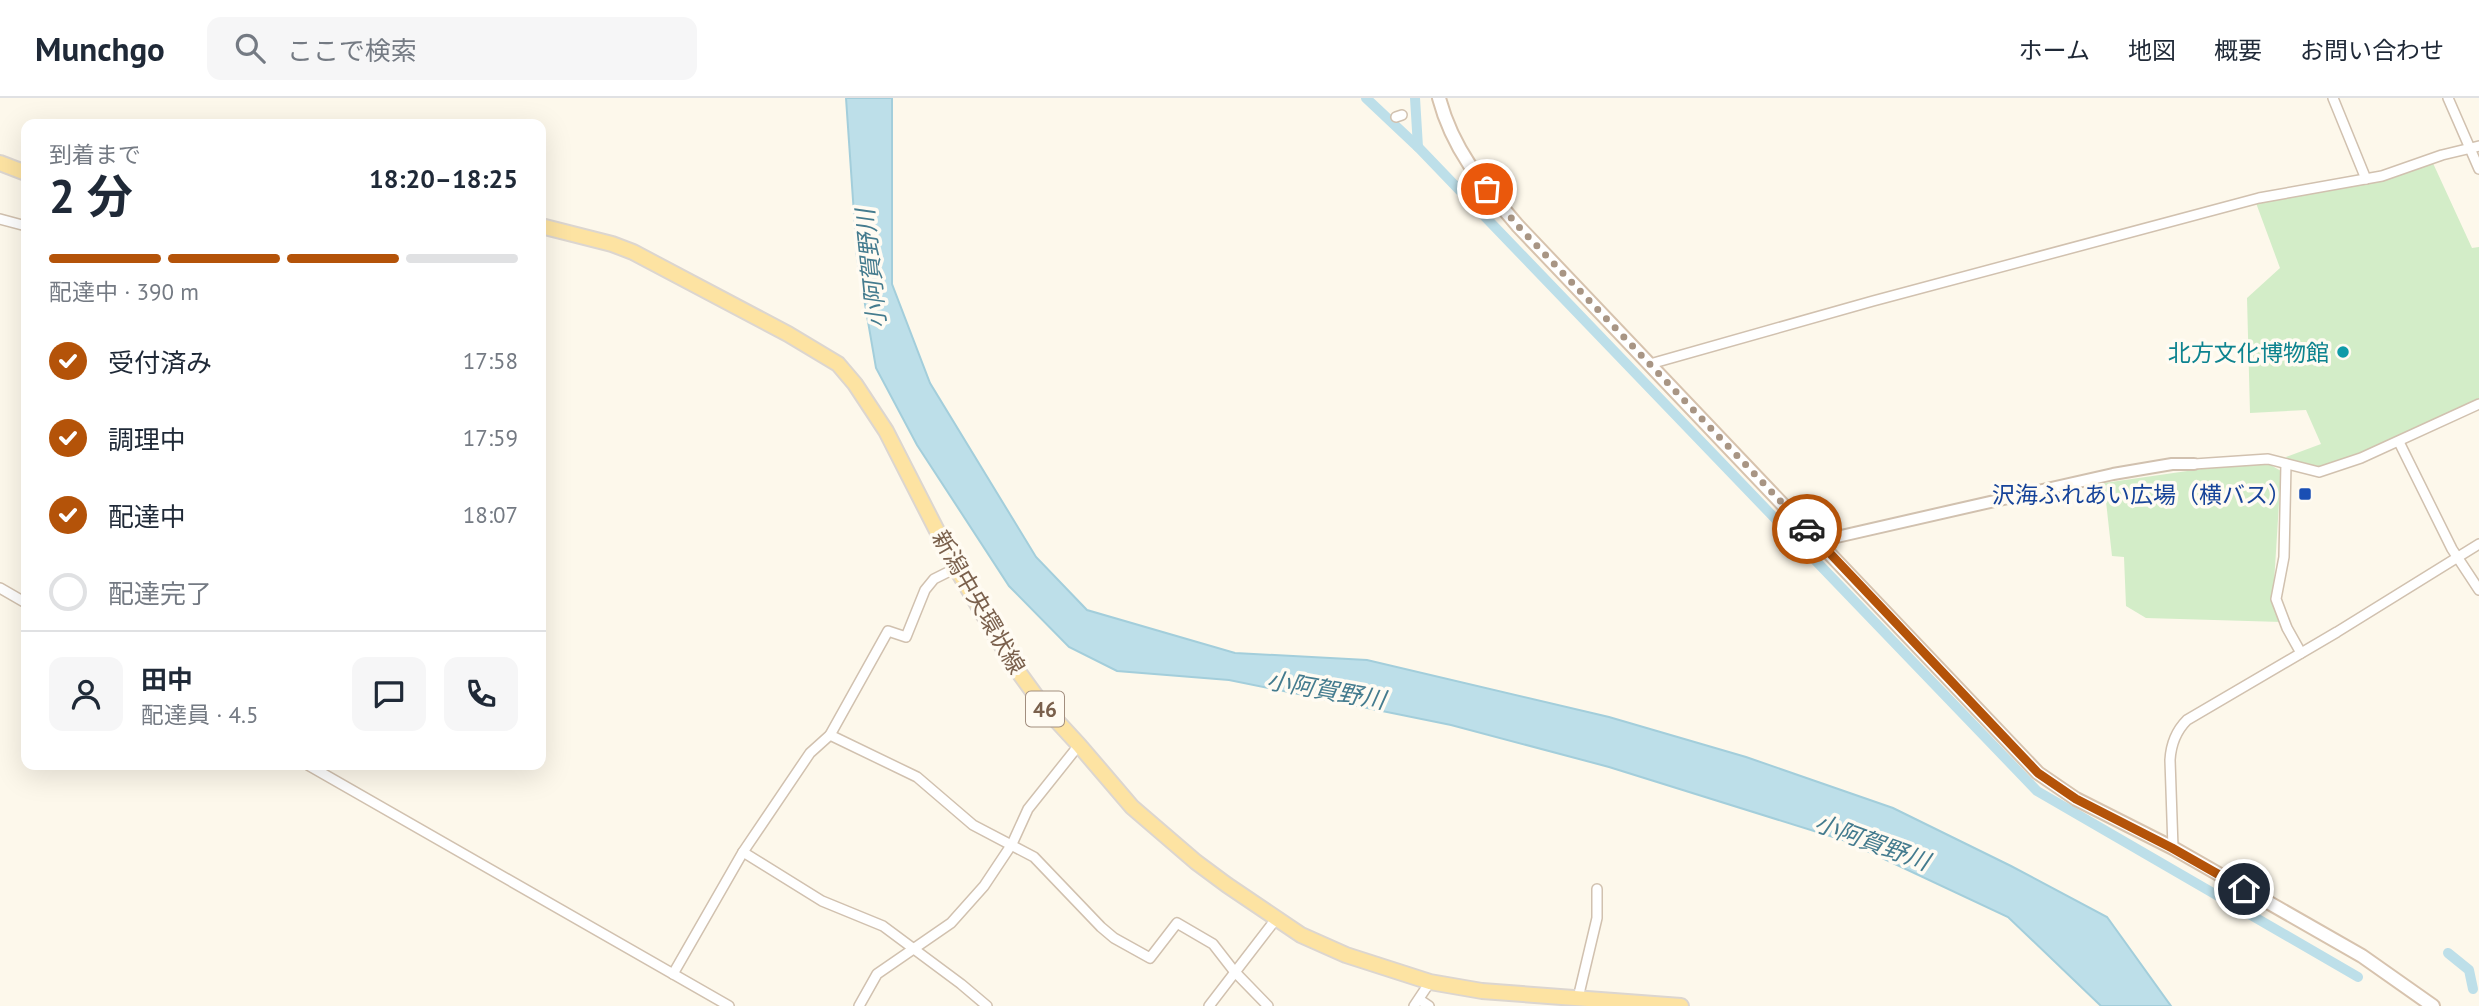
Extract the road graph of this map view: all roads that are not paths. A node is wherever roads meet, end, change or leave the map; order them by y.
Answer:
1 (1439, 98) edge
2 (2333, 98) edge
3 (2448, 98) edge
4 (2474, 147) edge
5 (0, 163) edge
6 (2479, 169) edge
7 (21, 171) edge
8 (2366, 179) junction
9 (0, 219) edge
10 (21, 225) edge
11 (546, 227) edge
12 (1650, 364) junction
13 (2479, 404) edge
14 (2399, 442) junction
15 (2194, 464) joint
16 (2286, 464) junction
17 (1819, 541) junction
18 (2479, 544) edge
19 (2458, 557) junction
20 (956, 568) junction
21 (0, 588) edge
22 (2479, 590) edge
23 (21, 600) edge
24 (2301, 653) junction
25 (830, 735) junction
26 (1079, 745) junction
27 (317, 770) edge
28 (1012, 844) junction
29 (2172, 848) junction
30 (743, 852) junction
31 (1597, 889) dead end
32 (1276, 919) junction
33 (915, 948) junction
34 (1234, 971) junction
35 (673, 974) junction
36 (1430, 982) junction
37 (1578, 998) junction
38 (1417, 1003) edge
39 (1619, 1004) edge
40 (729, 1006) edge
41 (859, 1006) edge
42 (987, 1006) edge
43 (1209, 1006) edge
44 (1268, 1006) edge
45 (1429, 1006) edge
46 (1681, 1006) edge
47 (2433, 1006) edge

1 - 12 main road
2 - 8 street
3 - 4 street
4 - 6 street
4 - 8 street
5 - 7 main road
8 - 12 street
9 - 10 street
11 - 20 main road, 新潟中央環状線 / 46
12 - 17 main road
13 - 14 street
14 - 16 street
14 - 19 street
15 - 16 street
15 - 17 street
16 - 24 street
17 - 29 main road
18 - 19 street
19 - 22 street
19 - 24 street
20 - 25 street
20 - 26 main road, 新潟中央環状線 / 46
21 - 23 street
24 - 29 street
25 - 28 street
25 - 30 street
26 - 28 street
26 - 32 main road, 新潟中央環状線 / 46
27 - 35 street
28 - 33 street
28 - 34 street
29 - 47 main road
30 - 33 street
30 - 35 street
31 - 37 street
32 - 34 street
32 - 36 main road, 新潟中央環状線 / 46
33 - 41 street
33 - 42 street
34 - 43 street
34 - 44 street
35 - 40 street
36 - 37 main road, 新潟中央環状線 / 46
36 - 38 street
37 - 39 main road, 新潟中央環状線 / 46
38 - 45 street
39 - 46 main road, 新潟中央環状線 / 46

